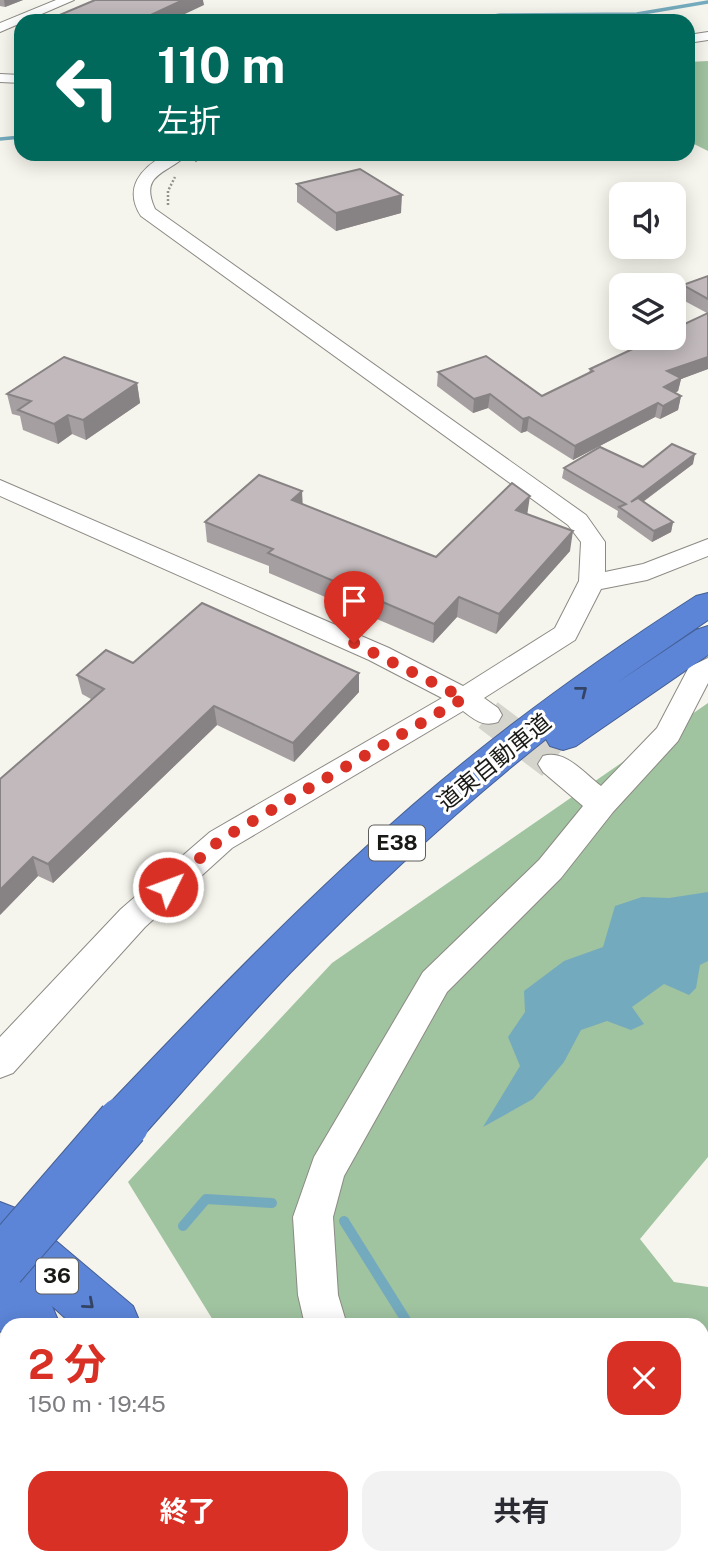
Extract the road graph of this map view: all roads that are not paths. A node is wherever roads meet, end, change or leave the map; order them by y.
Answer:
1 (66, 0) edge
2 (33, 14) edge
3 (167, 161) edge
4 (0, 487) edge
5 (708, 547) edge
6 (592, 581) junction
7 (708, 604) edge
8 (708, 638) edge
9 (708, 667) edge
10 (464, 698) junction
11 (488, 715) tunnel mouth
12 (554, 764) tunnel mouth
13 (602, 804) junction
14 (0, 1062) edge
15 (123, 1124) junction
16 (0, 1227) edge
17 (0, 1265) edge
18 (0, 1295) edge
19 (25, 1318) edge
20 (106, 1318) edge
21 (324, 1318) edge

1 - 2 street
3 - 6 street
4 - 10 street
5 - 6 street
6 - 10 street
15 -> 7 highway, 道東自動車道 / E38
8 - 15 highway, 道東自動車道 / E38
9 - 13 street
10 - 11 street
10 - 14 street
12 - 13 street
13 - 21 street
15 - 17 highway, 道東自動車道 / E38, bridge
16 -> 20 highway, 36
18 - 19 highway, 36

